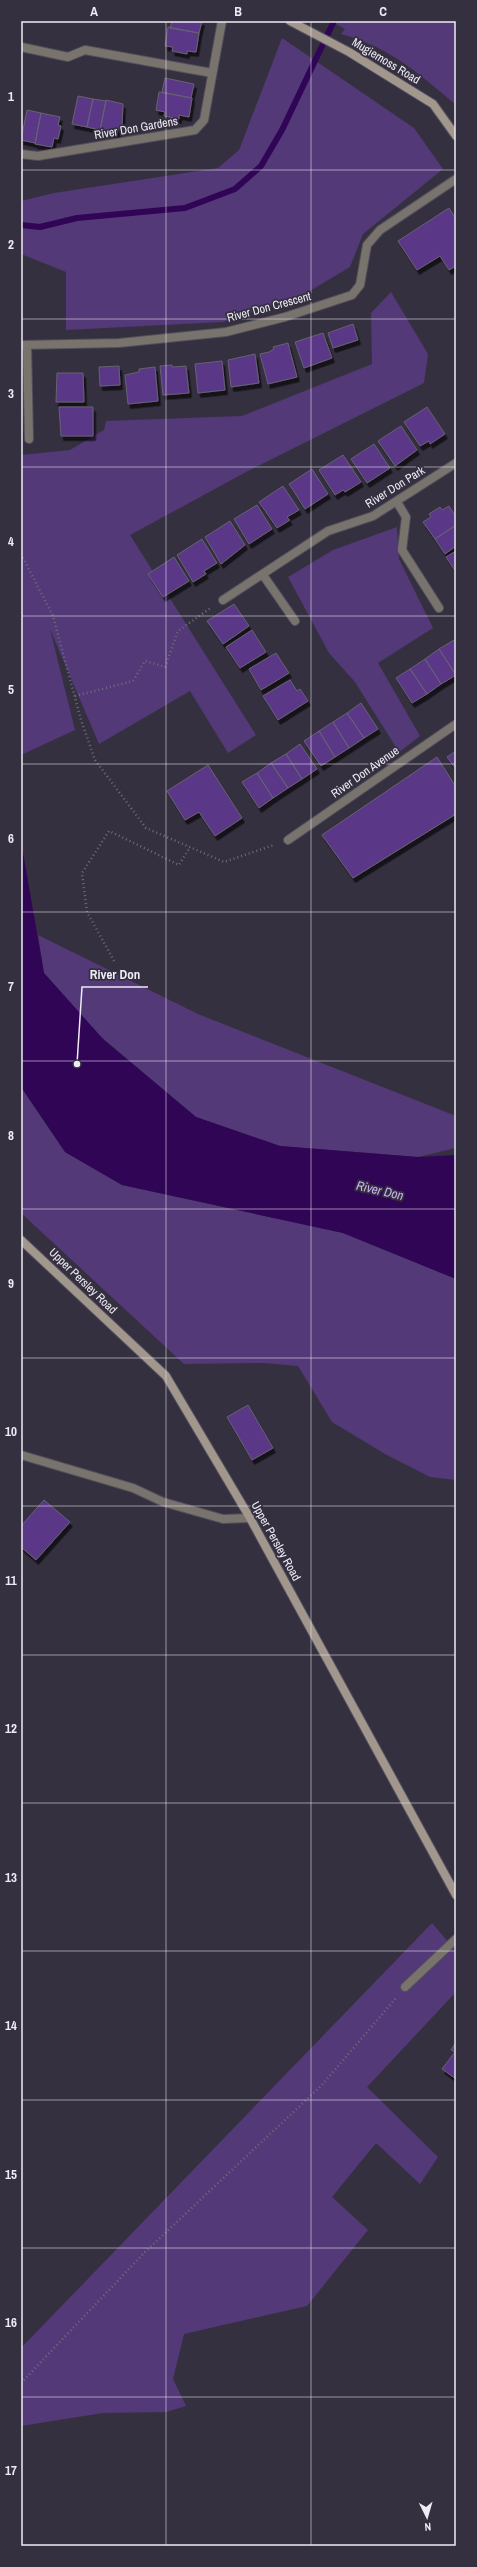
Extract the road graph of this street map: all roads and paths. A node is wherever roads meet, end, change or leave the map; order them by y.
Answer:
1 (222, 21) edge
2 (291, 22) edge
3 (21, 47) edge
4 (212, 73) junction
5 (456, 136) edge
6 (21, 154) edge
7 (456, 179) edge
8 (24, 345) edge
9 (29, 439) dead end
10 (456, 463) edge
11 (397, 502) junction
12 (21, 554) edge
13 (263, 575) junction
14 (223, 600) joint
15 (439, 608) dead end
16 (295, 621) dead end
17 (75, 696) junction
18 (456, 724) edge
19 (288, 840) joint
20 (190, 847) junction
21 (114, 961) dead end
22 (21, 1240) edge
23 (21, 1455) edge
24 (250, 1518) junction
25 (456, 1895) edge
26 (456, 1940) edge
27 (405, 1988) joint
28 (21, 2383) edge

1 - 4 street, River Don Gardens
2 - 5 street, Mugiemoss Road
3 - 4 street
4 - 6 street, River Don Gardens
7 - 8 street, River Don Crescent
8 - 9 street, River Don Crescent
10 - 11 street, River Don Park
11 - 13 street, River Don Park
11 - 15 street
12 - 17 path
13 - 14 street, River Don Park
13 - 16 street
14 - 17 path
17 - 20 path
18 - 19 street, River Don Avenue
19 - 20 path
20 - 21 path
22 - 24 street, Upper Persley Road
23 - 24 street
24 - 25 street, Upper Persley Road
26 - 27 street
27 - 28 path

